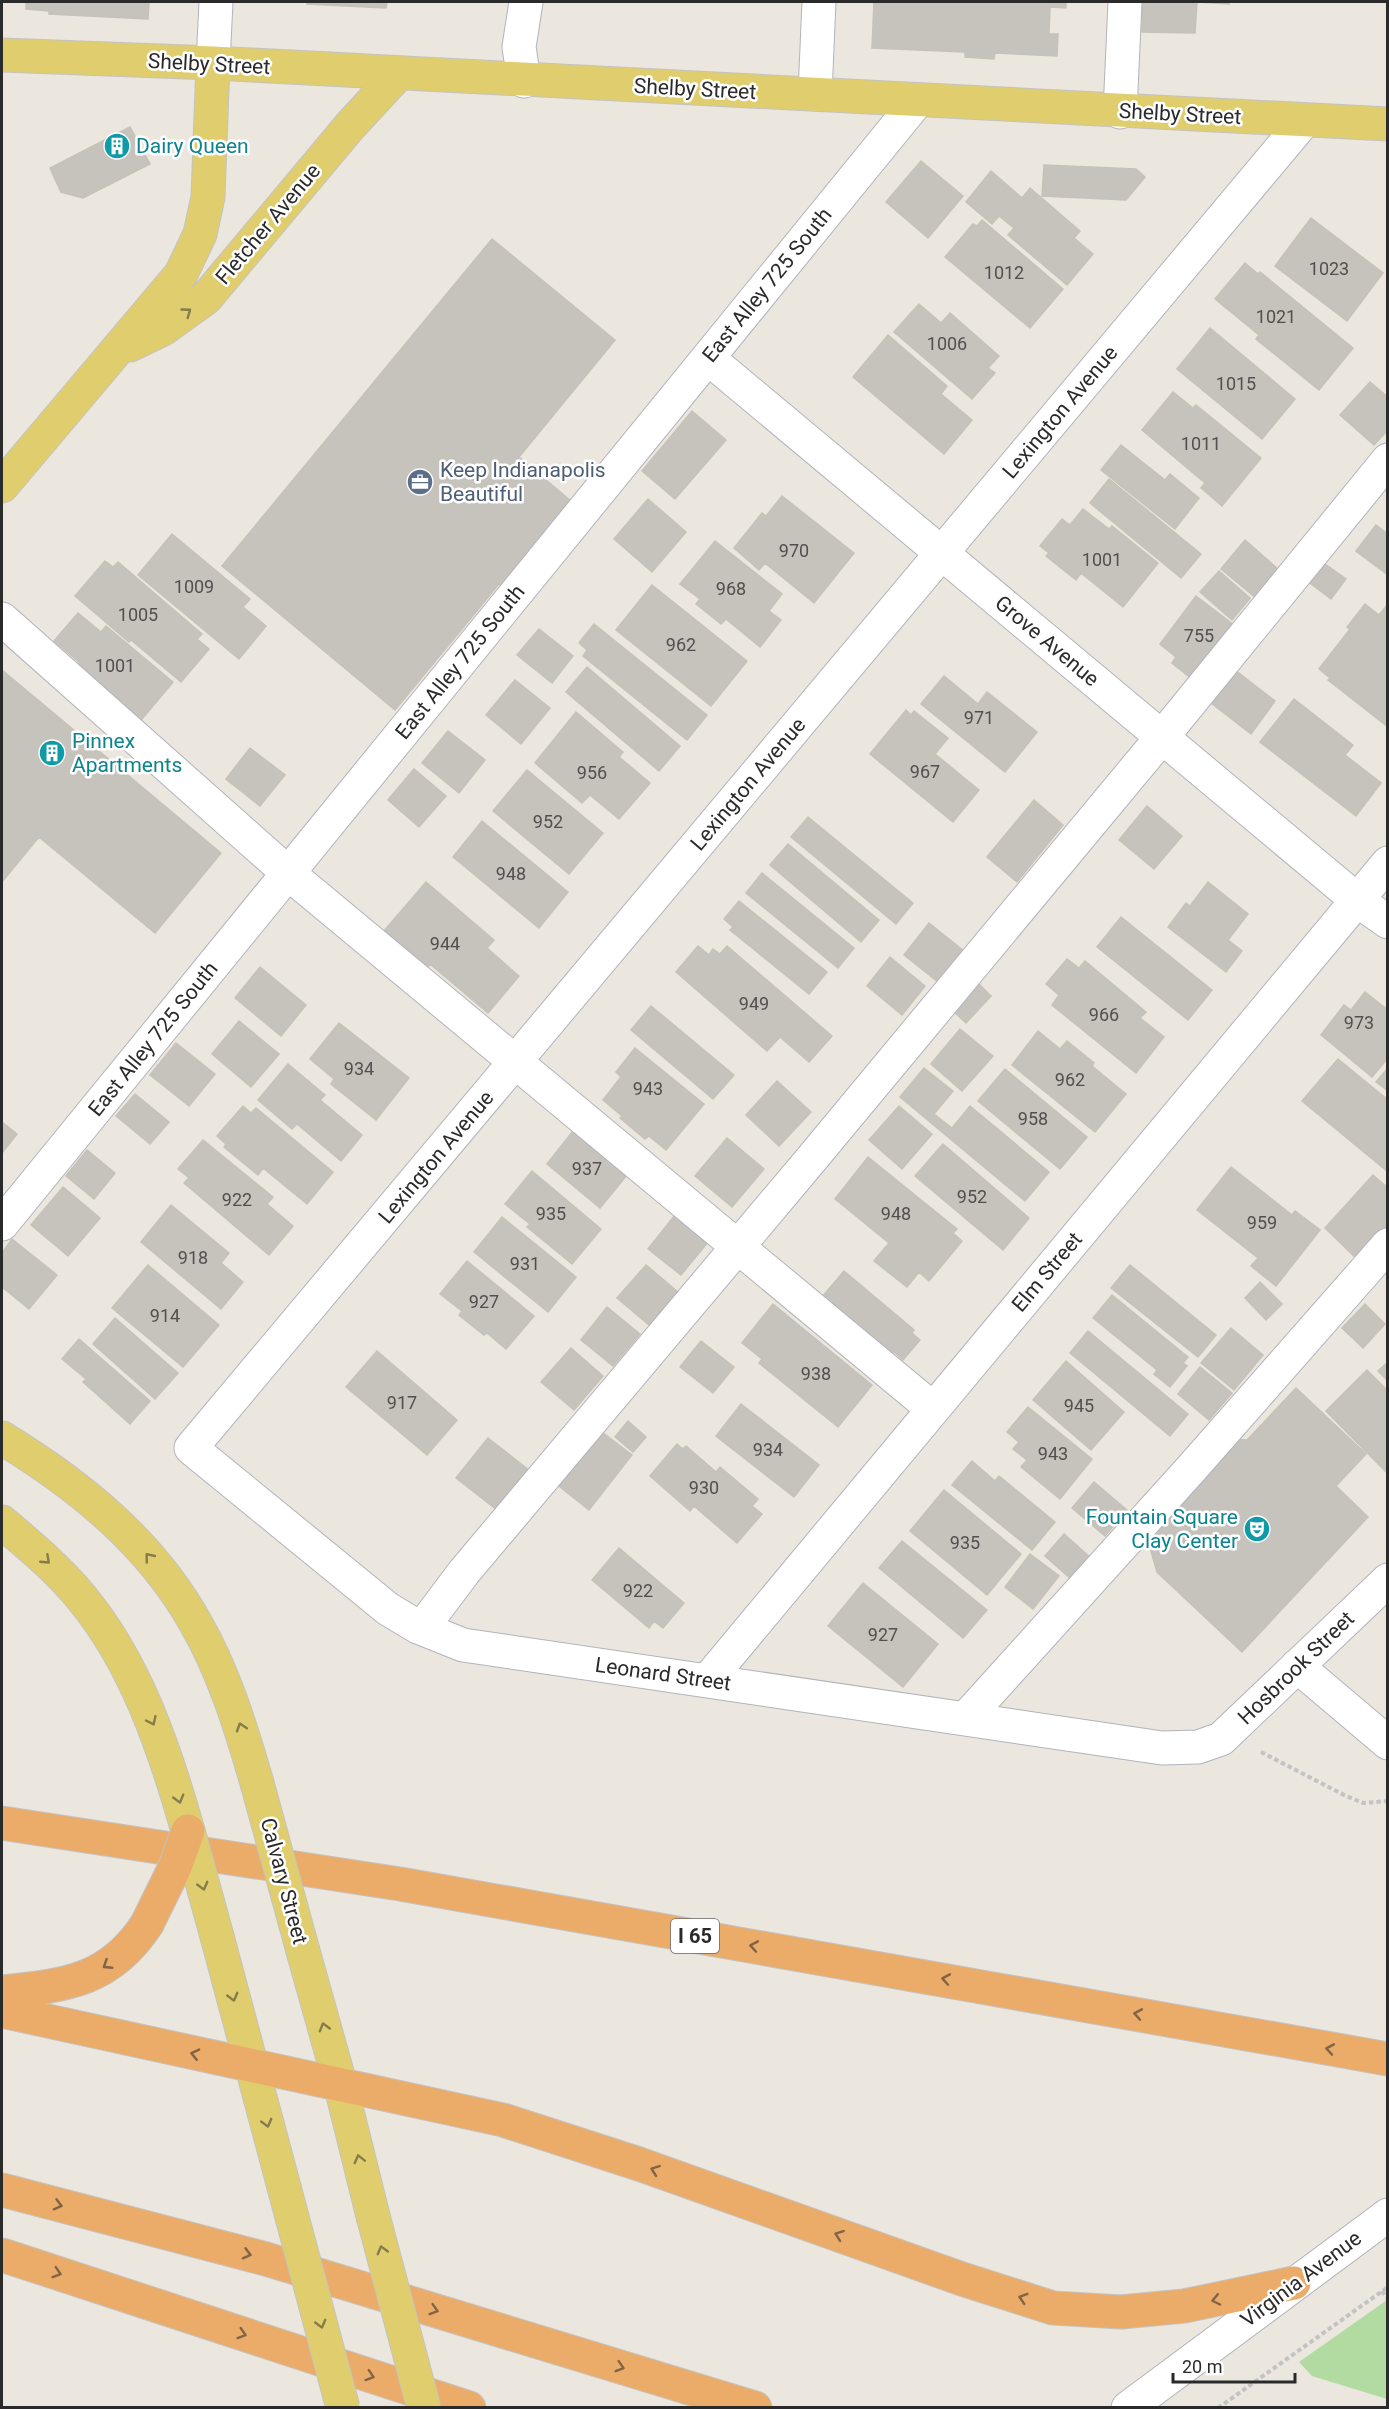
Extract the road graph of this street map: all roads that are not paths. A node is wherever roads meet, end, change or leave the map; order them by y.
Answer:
1 (216, 2) edge
2 (526, 2) edge
3 (819, 2) edge
4 (1125, 2) edge
5 (2, 55) edge
6 (213, 63) junction
7 (399, 73) junction
8 (524, 81) junction
9 (815, 94) junction
10 (918, 100) junction
11 (1120, 111) junction
12 (1304, 121) junction
13 (1388, 124) edge
14 (118, 351) junction
15 (708, 358) junction
16 (1388, 460) edge
17 (2, 486) edge
18 (942, 553) junction
19 (2, 619) edge
20 (1162, 737) junction
21 (1388, 863) edge
22 (288, 873) junction
23 (1357, 900) junction
24 (1388, 922) edge
25 (516, 1061) junction
26 (2, 1224) edge
27 (1388, 1245) edge
28 (737, 1246) junction
29 (933, 1408) junction
30 (2, 1438) edge
31 (191, 1448) joint
32 (2, 1522) edge
33 (1388, 1580) edge
34 (422, 1628) junction
35 (1297, 1666) junction
36 (707, 1681) junction
37 (965, 1719) junction
38 (1388, 1743) edge
39 (1197, 1747) joint
40 (2, 1823) edge
41 (188, 1831) junction
42 (2, 1992) edge
43 (2, 2011) edge
44 (1388, 2059) edge
45 (252, 2067) junction
46 (340, 2083) junction
47 (2, 2190) edge
48 (1388, 2215) edge
49 (2, 2255) edge
50 (1294, 2283) junction
51 (343, 2408) edge
52 (424, 2408) edge
53 (469, 2408) edge
54 (755, 2408) edge
55 (1128, 2408) edge

1 - 6 street, Fletcher Avenue
2 - 8 street
3 - 9 street
4 - 11 street
5 - 6 main road, Shelby Street
6 - 7 main road, Shelby Street
6 - 14 main road, Fletcher Avenue
7 - 8 main road, Shelby Street
14 -> 7 main road, Fletcher Avenue
8 - 9 main road, Shelby Street
9 - 10 main road, Shelby Street
10 - 11 main road, Shelby Street
10 - 15 street, East Alley 725 South
11 - 12 main road, Shelby Street
12 - 13 main road, Shelby Street
12 - 18 street, Lexington Avenue
14 - 17 main road, Fletcher Avenue
15 - 18 street, Grove Avenue
15 - 22 street, East Alley 725 South
16 - 20 street
18 - 20 street, Grove Avenue
18 - 25 street, Lexington Avenue
19 - 22 street
20 - 23 street, Grove Avenue
20 - 28 street
21 - 23 street, Elm Street
22 - 25 street
22 - 26 street, East Alley 725 South
23 - 24 street, Grove Avenue
23 - 29 street, Elm Street
25 - 28 street
25 - 31 street, Lexington Avenue
27 - 37 street
28 - 29 street
28 - 34 street
29 - 36 street, Elm Street
46 -> 30 main road, Calvary Street, bridge
31 - 34 street, Leonard Street
32 -> 41 main road
33 - 35 street, Hosbrook Street
34 - 36 street, Leonard Street
35 - 38 street
35 - 39 street, Hosbrook Street
36 - 37 street, Leonard Street
37 - 39 street, Leonard Street
44 -> 40 highway, I 65
41 -> 42 highway, bridge
41 -> 45 main road, bridge
45 -> 43 highway
45 - 46 highway
45 -> 51 main road, bridge
50 -> 46 highway
52 -> 46 main road, Calvary Street, bridge
47 -> 54 highway
48 - 50 street, Virginia Avenue
49 -> 53 highway
50 - 55 street, Virginia Avenue

